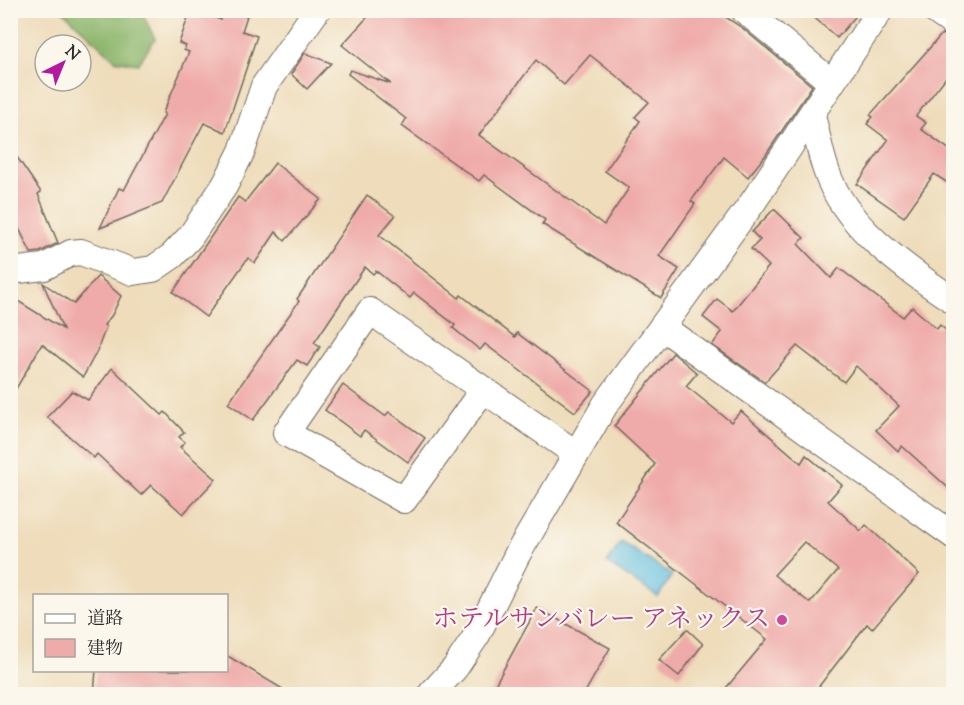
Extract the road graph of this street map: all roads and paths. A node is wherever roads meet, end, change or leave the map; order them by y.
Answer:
1 (317, 10) edge
2 (744, 10) edge
3 (880, 10) edge
4 (934, 10) edge
5 (954, 24) edge
6 (831, 82) junction
7 (812, 116) junction
8 (10, 271) edge
9 (954, 301) edge
10 (662, 327) junction
11 (483, 390) junction
12 (575, 453) junction
13 (954, 536) edge
14 (431, 694) edge

1 - 8 street
2 - 6 street
3 - 6 street
4 - 5 street
6 - 7 street
7 - 9 street
7 - 10 street
10 - 12 street
10 - 13 street
11 - 11 street
11 - 12 street
12 - 14 street

